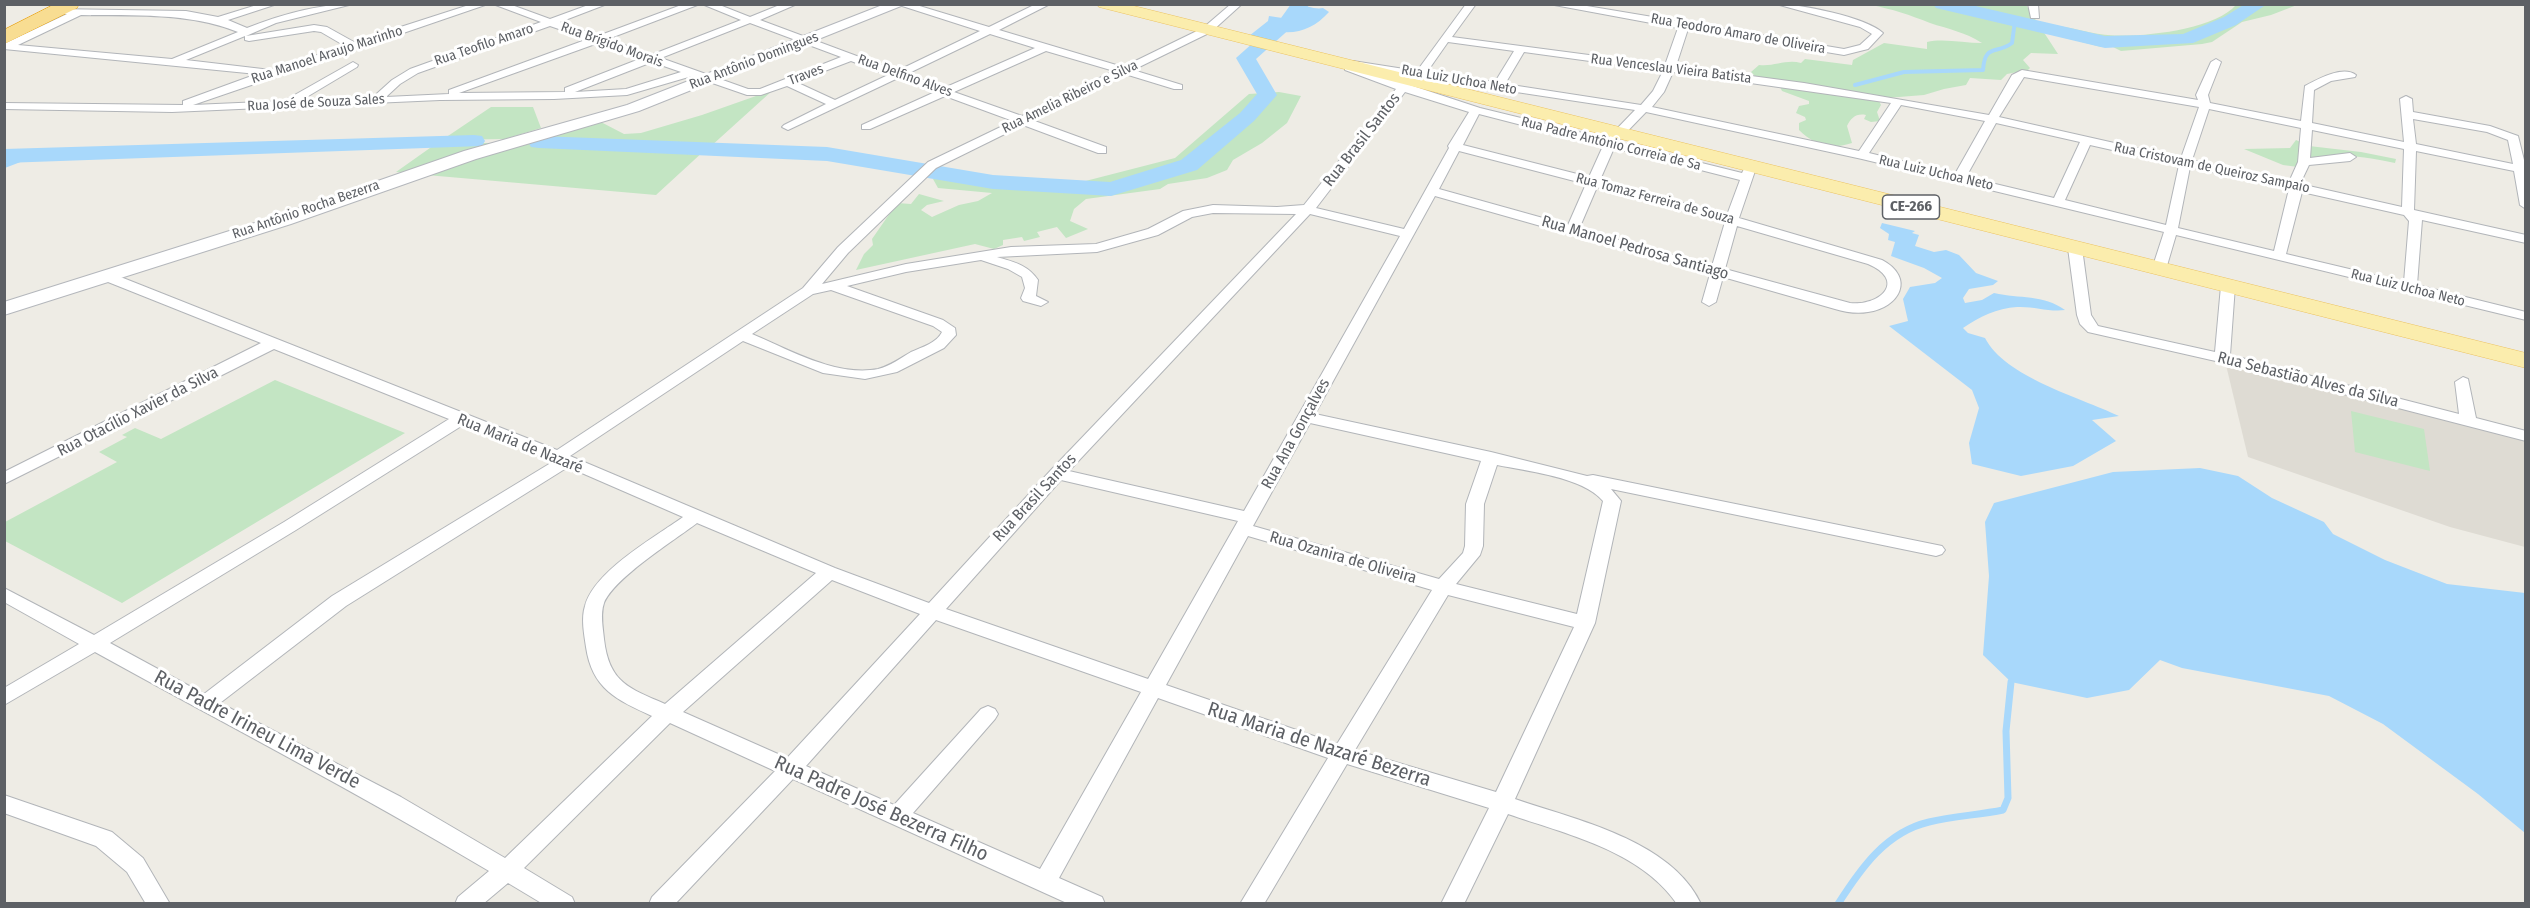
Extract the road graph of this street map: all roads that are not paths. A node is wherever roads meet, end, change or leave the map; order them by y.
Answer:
1 (272, 4) edge
2 (302, 4) edge
3 (348, 4) edge
4 (483, 4) edge
5 (498, 4) edge
6 (602, 4) edge
7 (695, 4) edge
8 (707, 4) edge
9 (792, 4) edge
10 (900, 4) edge
11 (1046, 4) edge
12 (1105, 4) edge
13 (1237, 4) edge
14 (1471, 4) edge
15 (1554, 4) edge
16 (1781, 4) edge
17 (2032, 4) edge
18 (69, 9) edge
19 (313, 12) junction
20 (2035, 16) dead end
21 (218, 20) junction
22 (751, 20) junction
23 (550, 23) junction
24 (1683, 25) junction
25 (989, 30) junction
26 (1207, 30) junction
27 (246, 31) junction
28 (7, 39) edge
29 (1445, 39) junction
30 (600, 40) junction
31 (806, 40) junction
32 (221, 42) junction
33 (355, 47) junction
34 (1043, 48) junction
35 (1520, 50) junction
36 (851, 57) junction
37 (652, 59) junction
38 (173, 62) junction
39 (2216, 62) dead end
40 (1340, 63) junction
41 (353, 65) dead end
42 (1667, 69) junction
43 (1123, 71) junction
44 (271, 73) junction
45 (691, 73) junction
46 (898, 74) junction
47 (1420, 74) junction
48 (2351, 75) dead end
49 (710, 79) junction
50 (787, 82) junction
51 (1178, 87) dead end
52 (1498, 87) junction
53 (1402, 88) junction
54 (945, 90) junction
55 (627, 92) junction
56 (761, 92) joint
57 (554, 96) junction
58 (440, 97) junction
59 (2406, 99) dead end
60 (375, 101) junction
61 (1898, 101) junction
62 (643, 104) junction
63 (835, 104) junction
64 (285, 105) junction
65 (2205, 105) junction
66 (4, 106) edge
67 (1642, 108) junction
68 (172, 109) junction
69 (1476, 110) junction
70 (2407, 114) junction
71 (608, 116) joint
72 (1992, 119) junction
73 (1024, 120) junction
74 (2305, 126) junction
75 (788, 127) dead end
76 (866, 127) dead end
77 (1614, 138) junction
78 (2086, 141) junction
79 (1454, 146) junction
80 (2410, 146) junction
81 (1102, 150) dead end
82 (1862, 155) junction
83 (2350, 157) dead end
84 (2304, 162) junction
85 (2185, 163) junction
86 (2520, 169) junction
87 (1749, 172) junction
88 (1959, 178) junction
89 (1595, 182) junction
90 (2293, 186) junction
91 (1431, 191) junction
92 (2058, 202) junction
93 (2526, 205) edge
94 (1306, 209) junction
95 (2408, 212) junction
96 (1732, 220) junction
97 (1572, 230) junction
98 (2171, 231) junction
99 (1408, 234) junction
100 (2526, 239) edge
101 (2075, 248) junction
102 (2279, 256) junction
103 (977, 257) junction
104 (2159, 269) junction
105 (1717, 272) junction
106 (108, 277) junction
107 (833, 286) junction
108 (2228, 286) junction
109 (2410, 288) junction
110 (808, 291) junction
111 (1041, 302) dead end
112 (1709, 303) dead end
113 (1840, 306) joint
114 (4, 309) edge
115 (2526, 316) edge
116 (741, 335) junction
117 (271, 344) junction
118 (2222, 358) junction
119 (2526, 361) edge
120 (2463, 382) dead end
121 (1306, 417) junction
122 (459, 420) junction
123 (2468, 420) junction
124 (2526, 436) edge
125 (1491, 457) junction
126 (562, 459) junction
127 (1557, 473) junction
128 (1057, 474) junction
129 (4, 479) edge
130 (695, 516) junction
131 (1246, 524) junction
132 (1936, 550) dead end
133 (829, 572) junction
134 (1443, 587) junction
135 (4, 594) edge
136 (932, 611) junction
137 (1585, 623) junction
138 (93, 642) junction
139 (1152, 690) junction
140 (4, 698) edge
141 (206, 703) junction
142 (668, 713) junction
143 (988, 714) dead end
144 (1340, 754) junction
145 (790, 769) junction
146 (1502, 802) junction
147 (4, 804) edge
148 (898, 815) junction
149 (507, 870) junction
150 (1045, 882) junction
151 (159, 903) edge
152 (466, 903) edge
153 (564, 903) edge
154 (660, 903) edge
155 (1094, 903) edge
156 (1251, 903) edge
157 (1452, 903) edge
158 (1690, 903) edge

1 - 21 street
2 - 19 street
3 - 19 street
4 - 33 street, Rua Manoel Araujo Marinho
5 - 23 street, Rua Brígido Morais
6 - 23 street, Rua Teofilo Amaro
7 - 30 street
8 - 22 street, Rua Delfino Alves
9 - 22 street
10 - 25 street
10 - 31 street, Rua Antônio Domingues
11 - 25 street
12 - 26 main road, CE-266
13 - 26 street, Rua Amelia Ribeiro e Silva
14 - 29 street
15 - 24 street, Rua Teodoro Amaro de Oliveira
16 - 24 street, Rua Teodoro Amaro de Oliveira
17 - 20 street
18 - 21 street
18 - 28 highway
19 - 27 street
21 - 27 street
22 - 31 street, Rua Delfino Alves
22 - 37 street
23 - 30 street, Rua Brígido Morais
23 - 60 street, Rua Teofilo Amaro
24 - 42 street
25 - 34 street
25 - 46 street
26 - 40 main road, CE-266
26 - 43 street, Rua Amelia Ribeiro e Silva
27 - 32 street
28 - 38 street
29 - 35 street, Rua Venceslau Vieira Batista
29 - 47 street
30 - 37 street, Rua Brígido Morais
30 - 58 street
31 - 36 street, Rua Delfino Alves
31 - 49 street, Rua Antônio Domingues
32 - 33 street
32 - 38 street
33 - 44 street, Rua Manoel Araujo Marinho
34 - 43 street
34 - 54 street
35 - 42 street, Rua Venceslau Vieira Batista
35 - 52 street
36 - 46 street, Rua Delfino Alves
36 - 50 street, Traves
37 - 45 street, Rua Brígido Morais
37 - 57 street
38 - 44 street
39 - 65 street
40 - 47 street, Rua Luiz Uchoa Neto
40 - 53 street
40 - 77 main road, CE-266
41 - 64 street
42 - 61 street, Rua Venceslau Vieira Batista
42 - 67 street
43 - 51 street
43 - 73 street, Rua Amelia Ribeiro e Silva
44 - 68 street, Rua Manoel Araujo Marinho
45 - 49 street, Rua Brígido Morais
45 - 55 street, Rua José de Souza Sales
46 - 54 street, Rua Delfino Alves
46 - 63 street
47 - 52 street, Rua Luiz Uchoa Neto
48 - 74 street
49 - 56 street, Rua Brígido Morais
49 - 62 street, Rua Antônio Domingues
50 - 56 street, Traves
50 - 63 street
52 - 67 street, Rua Luiz Uchoa Neto
53 - 69 street
53 - 94 street, Rua Brasil Santos
54 - 73 street, Rua Delfino Alves
54 - 76 street
55 - 57 street, Rua José de Souza Sales
55 - 62 street
57 - 58 street, Rua José de Souza Sales
58 - 60 street, Rua José de Souza Sales
59 - 70 street
60 - 64 street, Rua José de Souza Sales
61 - 72 street, Rua Cristovam de Queiroz Sampaio
61 - 82 street
62 - 71 street, Rua Antônio Domingues
63 - 75 street
64 - 68 street, Rua José de Souza Sales
65 - 72 street
65 - 74 street
65 - 85 street
66 - 68 street, Rua José de Souza Sales
67 - 77 street
67 - 82 street, Rua Luiz Uchoa Neto
69 - 77 street, Rua Padre Antônio Correia de Sa
69 - 79 street, Rua Ana Gonçalves
70 - 80 street
70 - 86 street
71 - 106 street, Rua Antônio Rocha Bezerra
72 - 78 street, Rua Cristovam de Queiroz Sampaio
72 - 88 street
73 - 81 street, Rua Delfino Alves
73 - 110 street, Rua Amelia Ribeiro e Silva
74 - 80 street
74 - 84 street
77 - 87 main road, CE-266
77 - 89 street
78 - 85 street, Rua Cristovam de Queiroz Sampaio
78 - 92 street
79 - 89 street, Rua Tomaz Ferreira de Souza
79 - 91 street, Rua Ana Gonçalves
80 - 86 street
80 - 95 street
82 - 88 street, Rua Luiz Uchoa Neto
83 - 84 street
84 - 90 street
85 - 90 street, Rua Cristovam de Queiroz Sampaio
85 - 98 street
86 - 93 street
87 - 96 street
87 - 101 main road, CE-266
88 - 92 street, Rua Luiz Uchoa Neto
89 - 96 street, Rua Tomaz Ferreira de Souza
89 - 97 street
90 - 95 street, Rua Cristovam de Queiroz Sampaio
90 - 102 street
91 - 97 street, Rua Manoel Pedrosa Santiago
91 - 99 street, Rua Ana Gonçalves
92 - 98 street, Rua Luiz Uchoa Neto
94 - 99 street
94 - 103 street
94 - 128 street, Rua Brasil Santos
95 - 100 street, Rua Cristovam de Queiroz Sampaio
95 - 109 street
96 - 105 street
96 - 113 street, Rua Tomaz Ferreira de Souza
97 - 105 street, Rua Manoel Pedrosa Santiago
98 - 102 street, Rua Luiz Uchoa Neto
98 - 104 street
99 - 121 street, Rua Ana Gonçalves
101 - 104 main road, CE-266
101 - 118 street, Rua Sebastião Alves da Silva
102 - 109 street, Rua Luiz Uchoa Neto
103 - 107 street
103 - 111 street
104 - 108 main road, CE-266
105 - 112 street
105 - 113 street, Rua Manoel Pedrosa Santiago
106 - 114 street, Rua Antônio Rocha Bezerra
106 - 117 street, Rua Maria de Nazaré
107 - 110 street
107 - 116 street
108 - 118 street
108 - 119 main road, CE-266
109 - 115 street, Rua Luiz Uchoa Neto
110 - 116 street
116 - 126 street
117 - 122 street, Rua Maria de Nazaré
117 - 129 street, Rua Otacílio Xavier da Silva
118 - 123 street, Rua Sebastião Alves da Silva
120 - 123 street
121 - 125 street
121 - 131 street, Rua Ana Gonçalves
122 - 126 street, Rua Maria de Nazaré
122 - 138 street
123 - 124 street, Rua Sebastião Alves da Silva
125 - 127 street
125 - 134 street
126 - 130 street, Rua Maria de Nazaré
126 - 141 street
127 - 132 street
127 - 137 street
128 - 131 street, Rua Ozanira de Oliveira
128 - 136 street, Rua Brasil Santos
130 - 133 street, Rua Maria de Nazaré
130 - 142 street, Rua Padre José Bezerra Filho
131 - 134 street, Rua Ozanira de Oliveira
131 - 139 street, Rua Ana Gonçalves
133 - 136 street, Rua Maria de Nazaré
133 - 142 street
134 - 137 street, Rua Ozanira de Oliveira
134 - 144 street
135 - 138 street, Rua Padre Irineu Lima Verde
136 - 139 street, Rua Maria de Nazaré Bezerra
136 - 145 street, Rua Brasil Santos
137 - 146 street
138 - 140 street
138 - 141 street, Rua Padre Irineu Lima Verde
139 - 144 street, Rua Maria de Nazaré Bezerra
139 - 150 street, Rua Ana Gonçalves
141 - 149 street, Rua Padre Irineu Lima Verde
142 - 145 street, Rua Padre José Bezerra Filho
142 - 149 street
143 - 148 street
144 - 146 street, Rua Maria de Nazaré Bezerra
144 - 156 street
145 - 148 street, Rua Padre José Bezerra Filho
145 - 154 street, Rua Brasil Santos
146 - 157 street
146 - 158 street, Rua Maria de Nazaré Bezerra
147 - 151 street
148 - 150 street, Rua Padre José Bezerra Filho
149 - 152 street
149 - 153 street, Rua Padre Irineu Lima Verde
150 - 155 street, Rua Padre José Bezerra Filho

